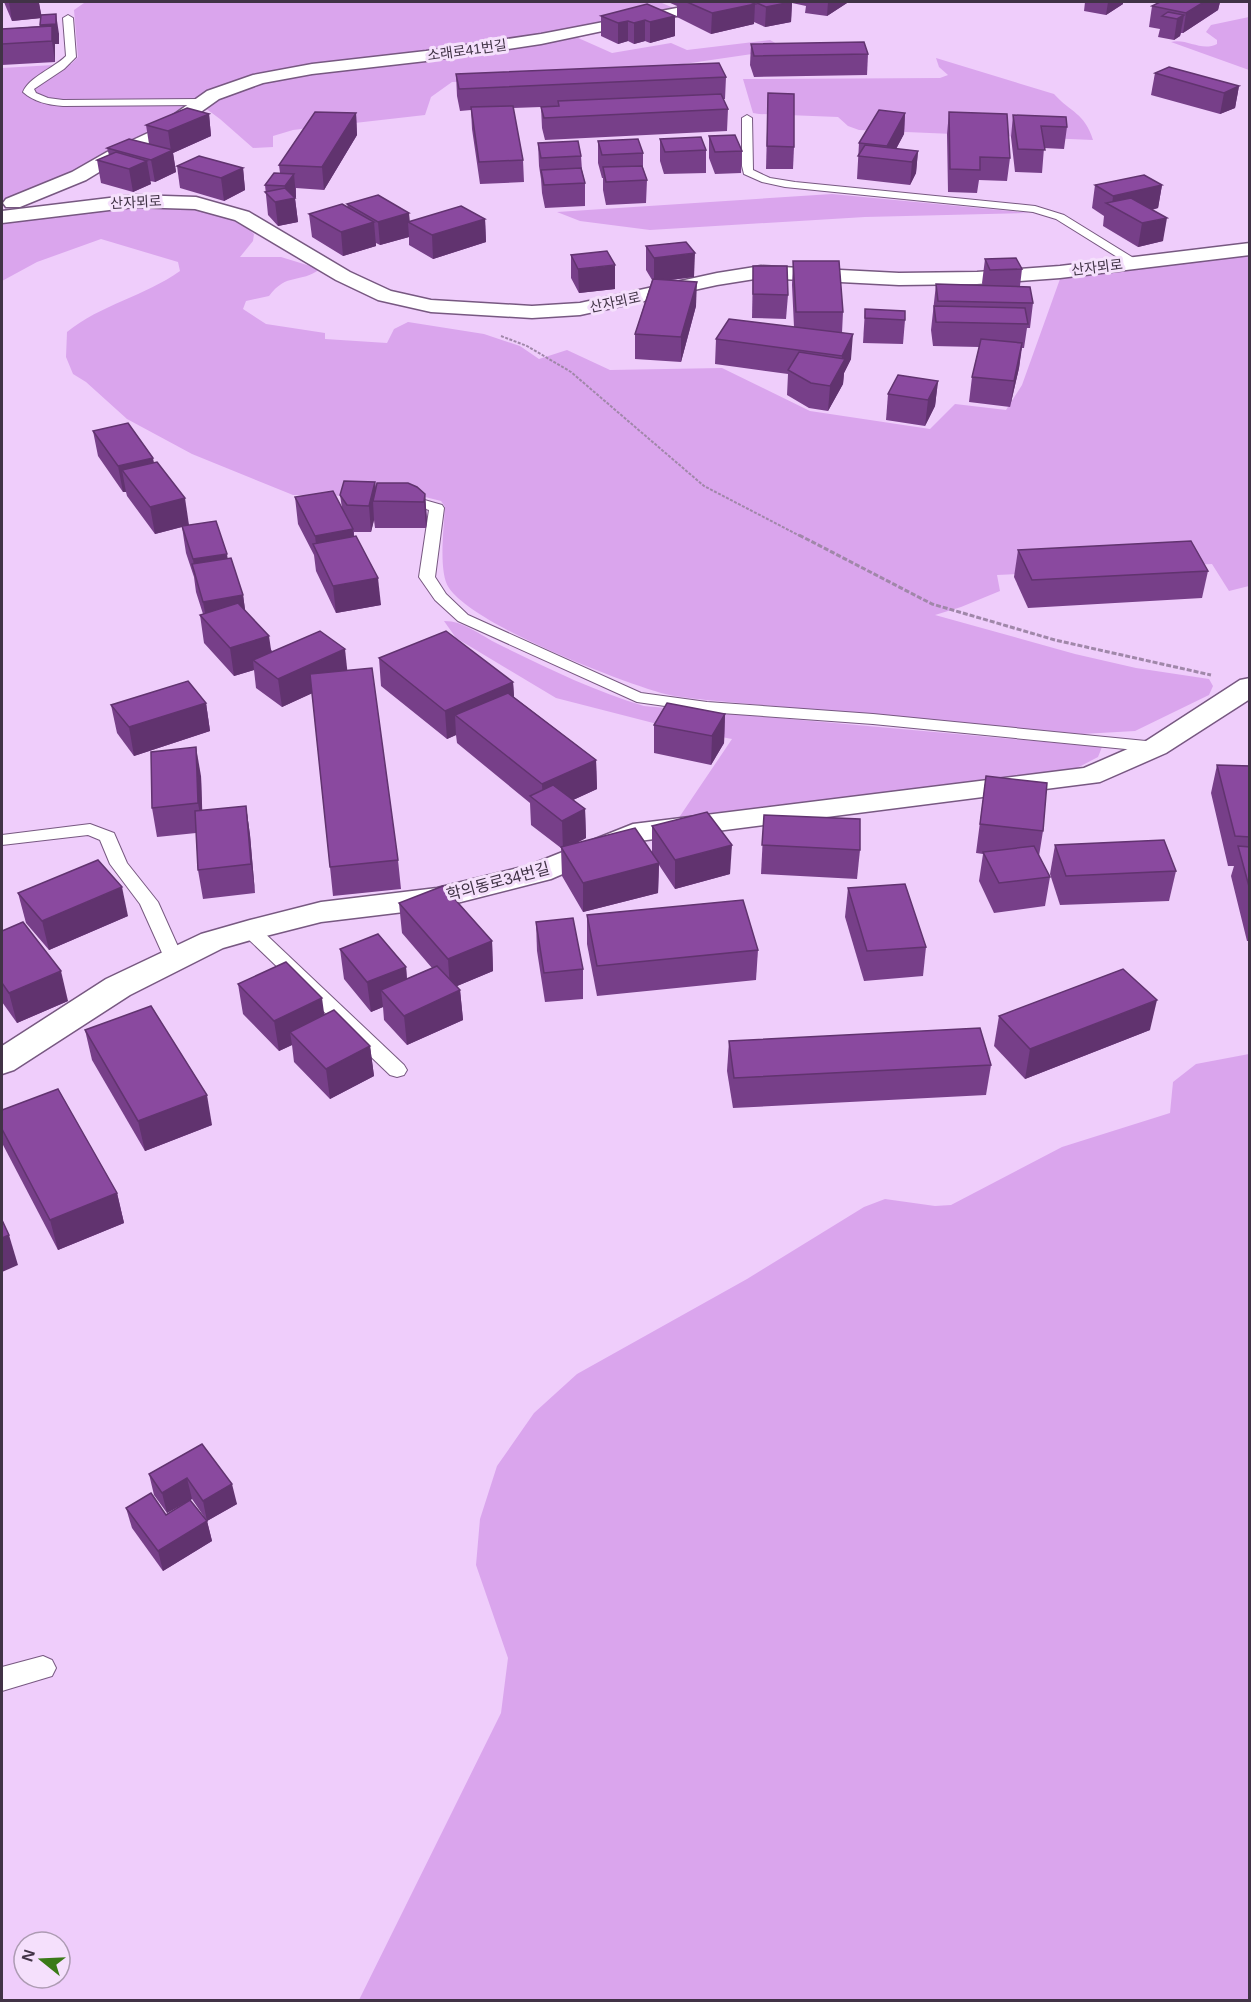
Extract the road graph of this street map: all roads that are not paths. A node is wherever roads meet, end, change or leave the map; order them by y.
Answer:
1 (735, 2) edge
2 (68, 18) dead end
3 (200, 102) junction
4 (747, 118) dead end
5 (2, 207) edge
6 (2, 217) edge
7 (1250, 249) edge
8 (1134, 262) junction
9 (382, 501) edge
10 (1250, 686) edge
11 (1156, 747) junction
12 (2, 840) edge
13 (250, 930) junction
14 (174, 960) junction
15 (2, 1062) edge
16 (397, 1070) dead end
17 (43, 1668) dead end
18 (2, 1679) edge

1 - 3 street, 소래로41번길
2 - 3 lane, 소래로41번길
3 - 5 street, 소래로41번길
4 - 8 lane
6 - 8 street, 산자뫼로
7 - 8 street, 산자뫼로
9 - 11 lane
10 - 11 street, 학의동로34번길
11 - 13 street, 학의동로34번길
12 - 14 lane
13 - 14 street, 학의동로34번길
13 - 16 lane
14 - 15 street, 학의동로34번길
17 - 18 lane

